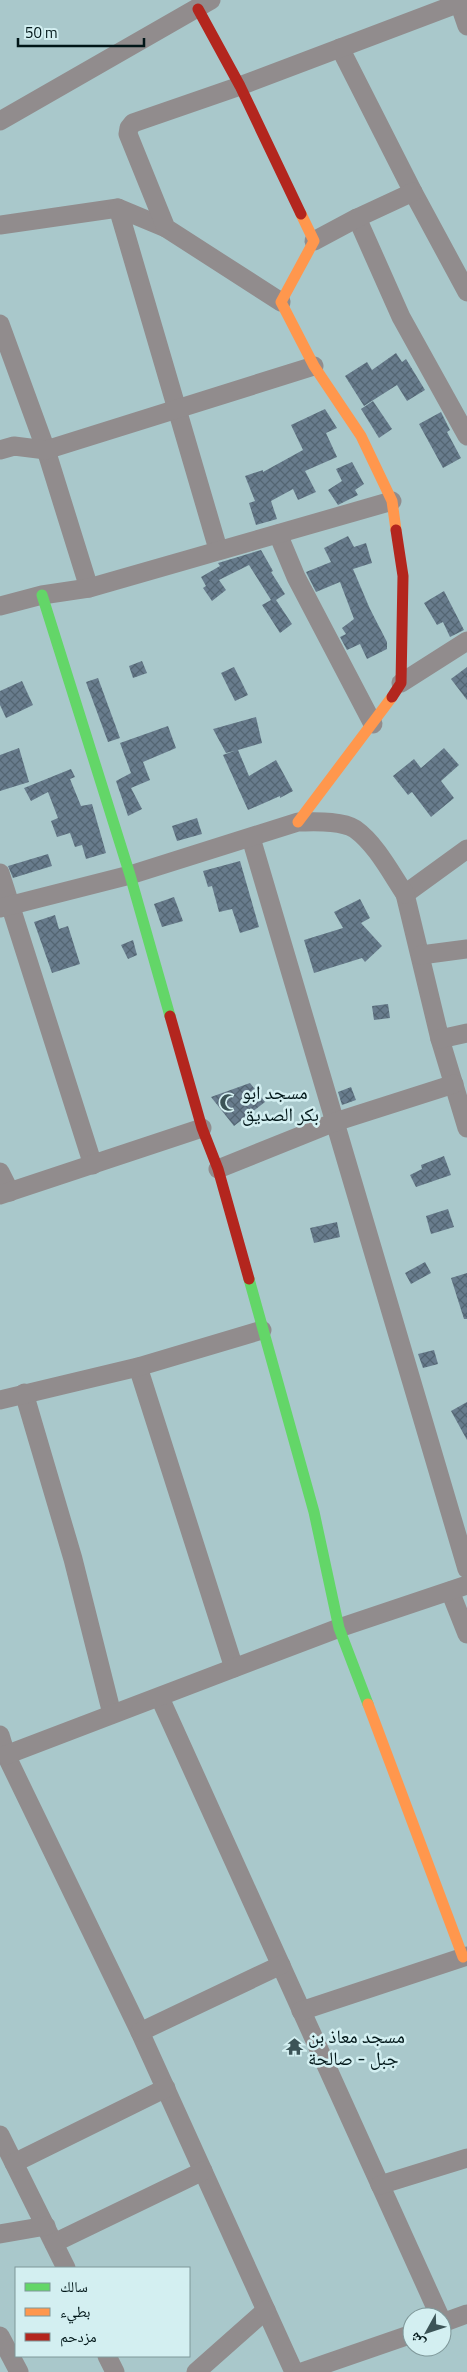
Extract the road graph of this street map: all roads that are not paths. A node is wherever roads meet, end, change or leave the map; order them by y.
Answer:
1 (461, 1) edge
2 (204, 4) edge
3 (467, 26) edge
4 (340, 48) junction
5 (240, 86) junction
6 (0, 121) edge
7 (413, 192) junction
8 (118, 208) junction
9 (357, 218) junction
10 (0, 225) edge
11 (166, 228) junction
12 (314, 241) junction
13 (467, 292) edge
14 (281, 302) junction
15 (0, 324) edge
16 (314, 366) junction
17 (177, 410) junction
18 (467, 436) edge
19 (0, 450) edge
20 (46, 450) junction
21 (392, 501) junction
22 (278, 534) junction
23 (218, 549) junction
24 (89, 588) junction
25 (42, 595) junction
26 (0, 606) edge
27 (467, 641) edge
28 (401, 683) junction
29 (373, 724) junction
30 (298, 822) junction
31 (251, 838) junction
32 (467, 849) edge
33 (0, 873) edge
34 (130, 875) junction
35 (405, 894) junction
36 (5, 907) edge
37 (467, 949) edge
38 (422, 956) junction
39 (467, 1032) edge
40 (440, 1039) junction
41 (454, 1084) junction
42 (335, 1122) junction
43 (202, 1128) junction
44 (467, 1128) edge
45 (93, 1165) junction
46 (218, 1169) junction
47 (0, 1172) edge
48 (5, 1193) edge
49 (262, 1330) junction
50 (138, 1367) junction
51 (24, 1393) junction
52 (0, 1400) edge
53 (467, 1569) edge
54 (458, 1588) edge
55 (339, 1628) junction
56 (467, 1634) edge
57 (234, 1668) junction
58 (160, 1698) junction
59 (112, 1714) junction
60 (0, 1735) edge
61 (6, 1755) junction
62 (465, 1957) edge
63 (281, 1965) junction
64 (301, 2011) junction
65 (140, 2032) junction
66 (166, 2088) junction
67 (0, 2135) edge
68 (467, 2158) edge
69 (14, 2164) junction
70 (203, 2171) junction
71 (380, 2186) junction
72 (46, 2226) junction
73 (0, 2234) edge
74 (54, 2243) junction
75 (66, 2267) edge
76 (436, 2307) edge
77 (266, 2310) junction
78 (467, 2314) edge
79 (452, 2318) edge
80 (0, 2336) edge
81 (402, 2337) edge
82 (108, 2357) edge
83 (19, 2372) edge
84 (115, 2372) edge
85 (196, 2372) edge
86 (294, 2372) edge
87 (302, 2372) edge

1 - 3 street
1 - 4 street
2 - 5 street
2 - 6 street
4 - 5 street
4 - 7 street
5 - 11 street
5 - 12 street
7 - 9 street
7 - 13 street
8 - 10 street
8 - 11 street
8 - 17 street
9 - 12 street
9 - 18 street
11 - 14 street
12 - 14 street
14 - 16 street
15 - 20 street
16 - 17 street
16 - 21 street
17 - 20 street
17 - 23 street
19 - 20 street
20 - 24 street
21 - 22 street
21 - 28 street
22 - 23 street
22 - 29 street
23 - 24 street
24 - 25 street
25 - 26 street
25 - 34 street
27 - 28 street
28 - 29 street
29 - 30 street
30 - 31 street
30 - 35 street
31 - 34 street
31 - 42 street
32 - 35 street
33 - 36 street
34 - 36 street
34 - 43 street
35 - 38 street
36 - 45 street
37 - 38 street
38 - 40 street
39 - 40 street
40 - 41 street
41 - 42 street
41 - 44 street
42 - 46 street
42 - 53 street
43 - 45 street
43 - 46 street
45 - 48 street
46 - 49 street
47 - 48 street
49 - 50 street
49 - 55 street
50 - 51 street
50 - 57 street
51 - 52 street
51 - 59 street
54 - 55 street
54 - 56 street
55 - 57 street
55 - 62 street
57 - 58 street
58 - 59 street
58 - 63 street
59 - 61 street
60 - 61 street
61 - 65 street
62 - 64 street
63 - 64 street
63 - 65 street
64 - 71 street
65 - 66 street
66 - 69 street
66 - 70 street
67 - 69 street
68 - 71 street
69 - 72 street
70 - 74 street
70 - 77 street
71 - 76 street
72 - 73 street
72 - 74 street
74 - 75 street
77 - 85 street
77 - 86 street
78 - 79 street
80 - 83 street
81 - 87 street
82 - 84 street

